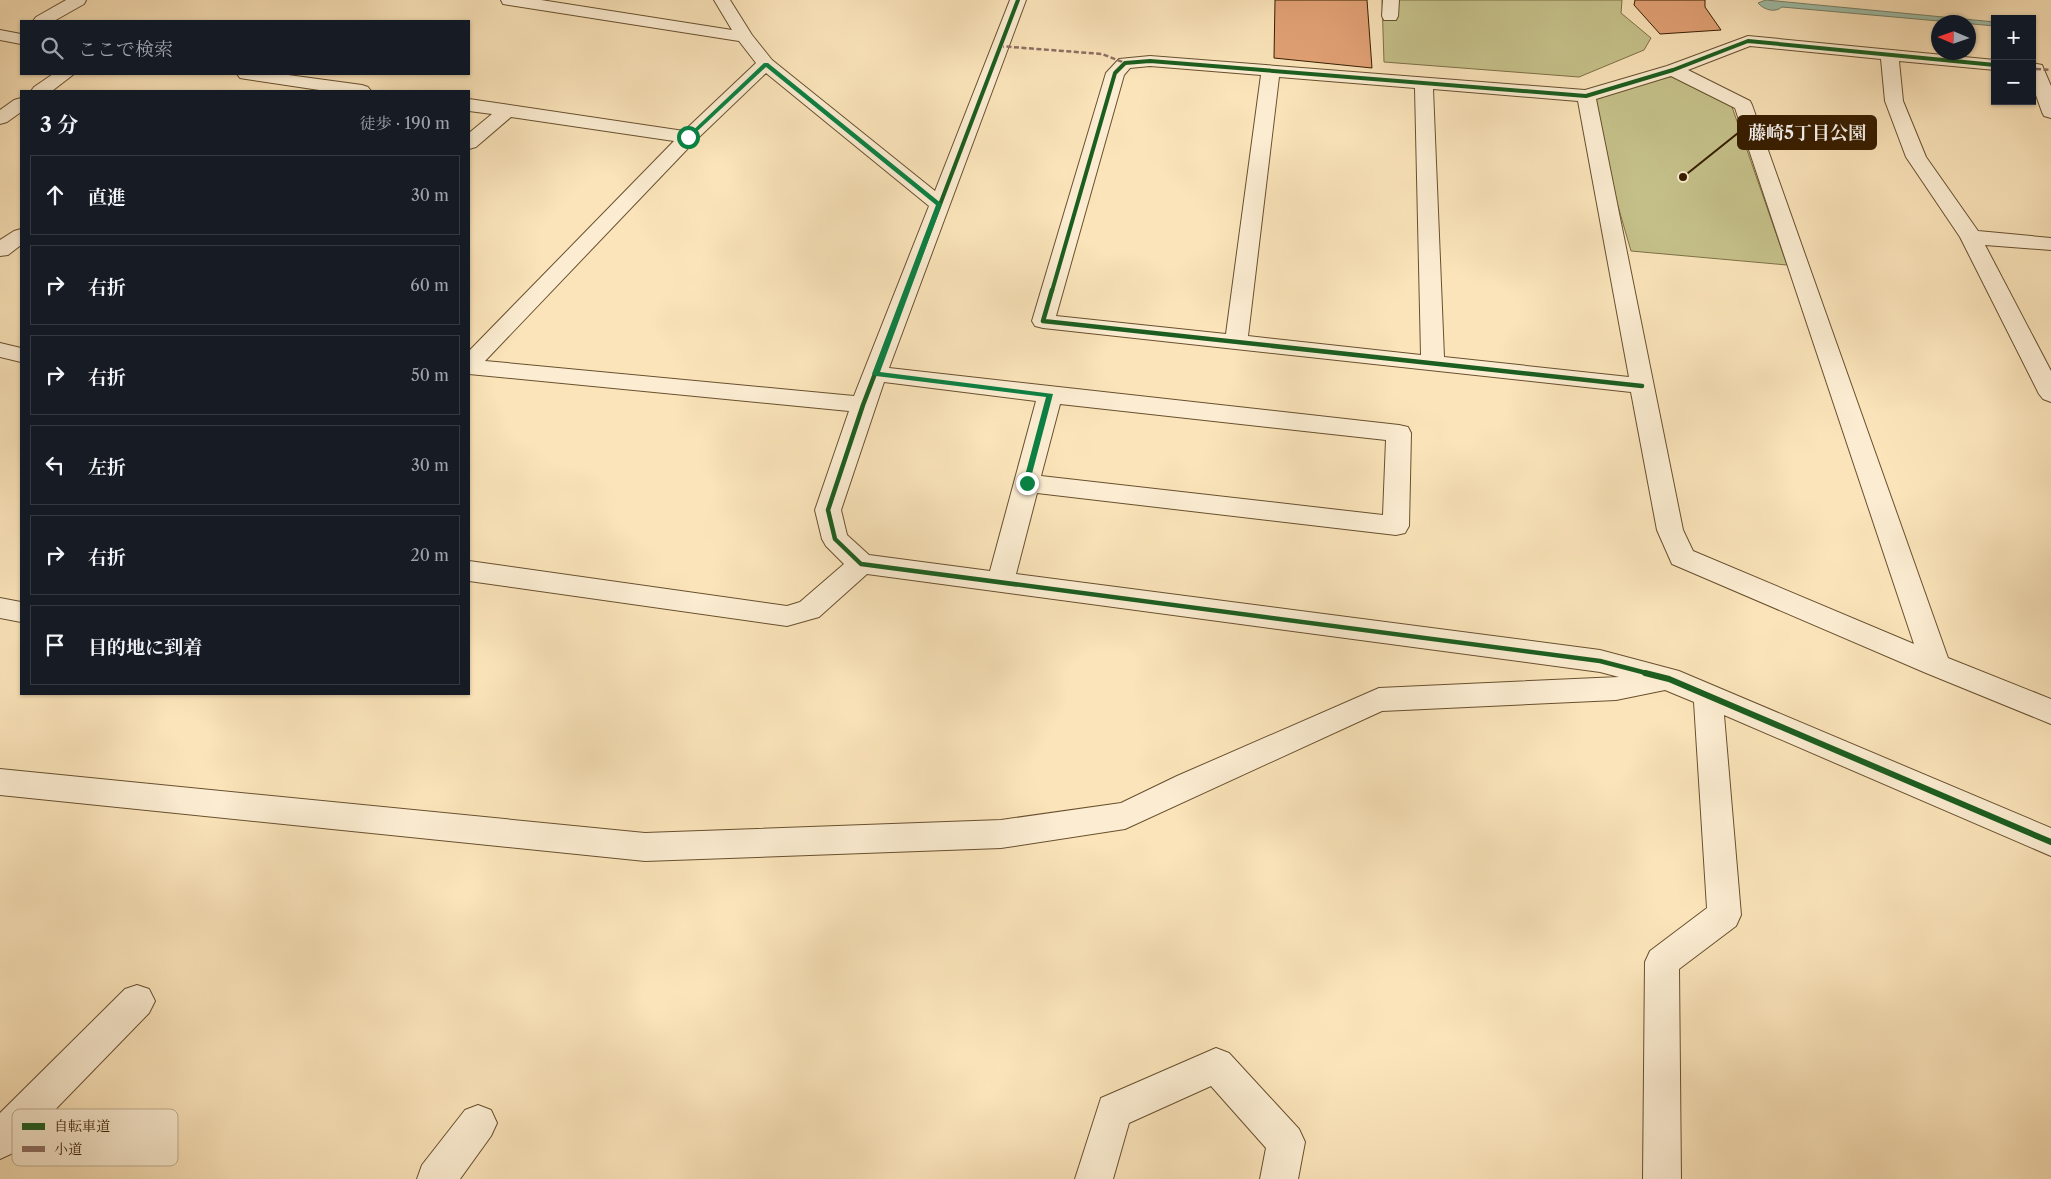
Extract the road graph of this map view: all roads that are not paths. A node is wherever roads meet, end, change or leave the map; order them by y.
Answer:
1 (78, 0) edge
2 (509, 0) edge
3 (722, 0) edge
4 (1018, 0) edge
5 (44, 20) edge
6 (745, 37) junction
7 (1889, 55) junction
8 (766, 64) junction
9 (1991, 65) edge
10 (2036, 69) edge
11 (1271, 70) junction
12 (1673, 70) junction
13 (64, 75) edge
14 (253, 75) edge
15 (1424, 82) junction
16 (41, 90) edge
17 (355, 90) edge
18 (1586, 96) junction
19 (20, 105) edge
20 (470, 105) edge
21 (508, 110) junction
22 (2051, 112) edge
23 (1, 117) edge
24 (20, 120) edge
25 (688, 137) junction
26 (470, 142) edge
27 (939, 204) junction
28 (20, 236) edge
29 (1971, 237) junction
30 (2051, 244) edge
31 (0, 250) edge
32 (2025, 342) junction
33 (1236, 343) junction
34 (2051, 344) edge
35 (0, 350) edge
36 (20, 355) edge
37 (1433, 363) junction
38 (470, 364) edge
39 (470, 365) edge
40 (876, 374) junction
41 (1642, 386) junction
42 (2051, 394) edge
43 (1050, 395) junction
44 (864, 405) junction
45 (1027, 483) junction
46 (861, 564) junction
47 (470, 571) edge
48 (1001, 581) junction
49 (0, 608) edge
50 (20, 612) edge
51 (1936, 665) junction
52 (1670, 679) junction
53 (1708, 695) junction
54 (2051, 712) edge
55 (0, 782) edge
56 (2051, 842) edge
57 (136, 1002) dead end
58 (31, 1109) edge
59 (478, 1123) dead end
60 (12, 1128) edge
61 (0, 1140) edge
62 (436, 1179) edge
63 (1094, 1179) edge
64 (1279, 1179) edge
65 (1662, 1179) edge

1 - 5 street
2 - 6 street
3 - 6 street
4 - 27 street
6 - 8 street
7 - 9 street
7 - 12 street
7 - 29 street
8 - 25 street
8 - 27 street
10 - 22 street
11 - 15 street
11 - 33 street
11 - 33 street
12 - 18 street
12 - 51 street
13 - 16 street
14 - 17 street
15 - 18 street
15 - 37 street
18 - 41 street
19 - 23 street
20 - 21 street
21 - 25 street
21 - 26 street
23 - 24 street
25 - 38 street
27 - 40 street
28 - 31 street
29 - 30 street
29 - 32 street
32 - 34 street
32 - 42 street
33 - 37 street
35 - 36 street
37 - 41 street
39 - 44 street
40 - 43 street
40 - 44 street
41 - 51 street
43 - 45 street
43 - 45 street
44 - 46 street
45 - 48 street
46 - 47 street
46 - 48 street
48 - 52 street
49 - 50 street
51 - 54 street
52 - 53 street
52 - 55 street
53 - 56 street
53 - 65 street
57 - 58 street
59 - 62 street
60 - 61 street
63 - 64 street

